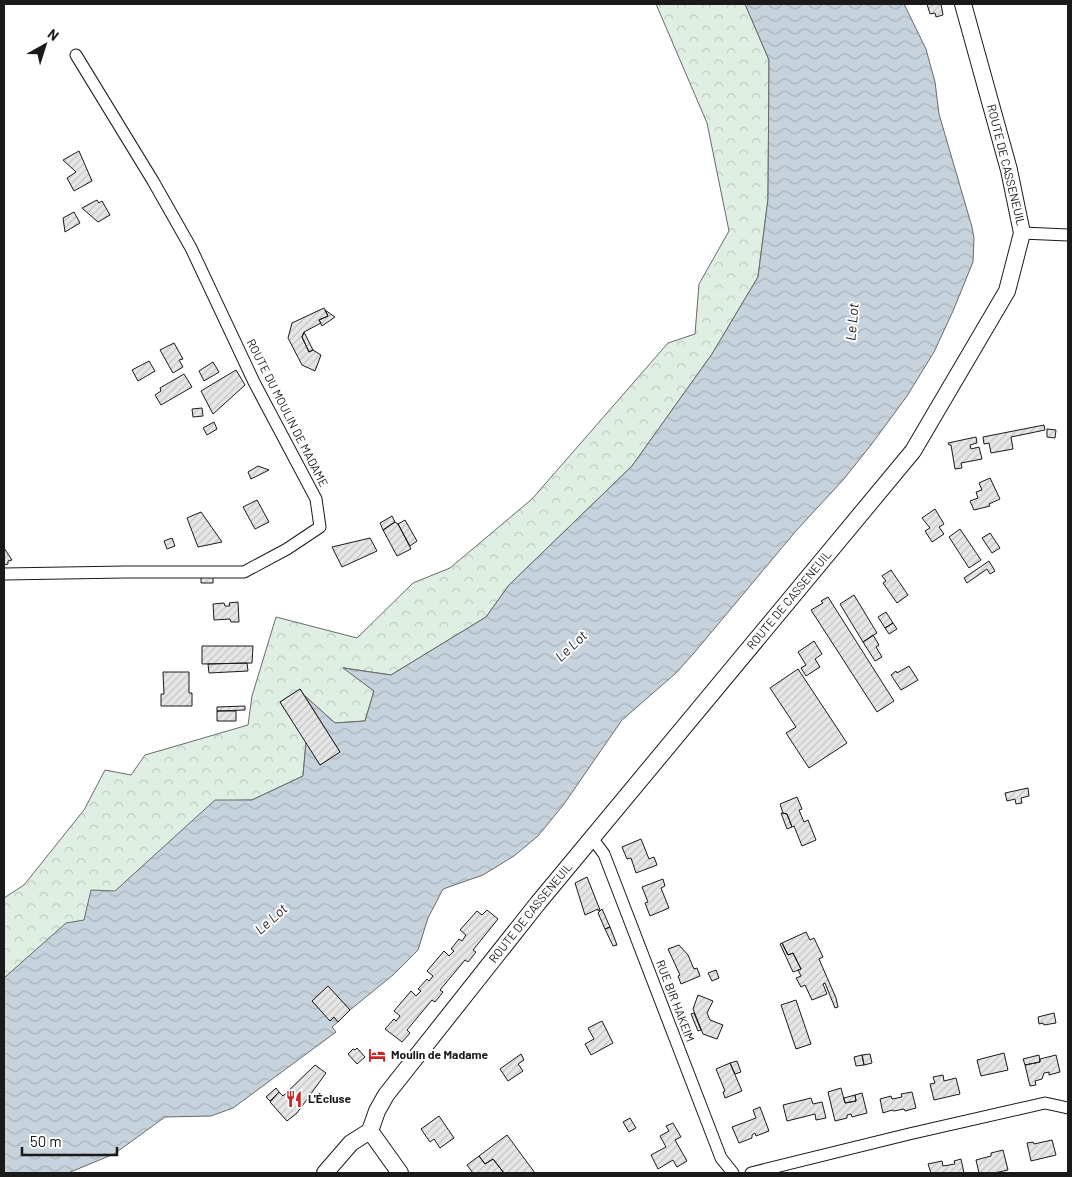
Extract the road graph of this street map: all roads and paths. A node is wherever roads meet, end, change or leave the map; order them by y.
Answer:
1 (963, 4) edge
2 (76, 55) dead end
3 (1022, 233) junction
4 (1068, 235) edge
5 (4, 574) edge
6 (592, 838) junction
7 (1068, 1108) edge
8 (370, 1131) junction
9 (324, 1173) edge
10 (400, 1173) edge
11 (733, 1173) edge
12 (751, 1173) edge

1 - 3 main road, ROUTE DE CASSENEUIL
2 - 5 street, ROUTE DU MOULIN DE MADAME
3 - 4 street
3 - 6 main road, ROUTE DE CASSENEUIL
6 - 8 main road, ROUTE DE CASSENEUIL
6 - 11 street, RUE BIR HAKEIM
7 - 12 street
8 - 9 main road
8 - 10 main road

